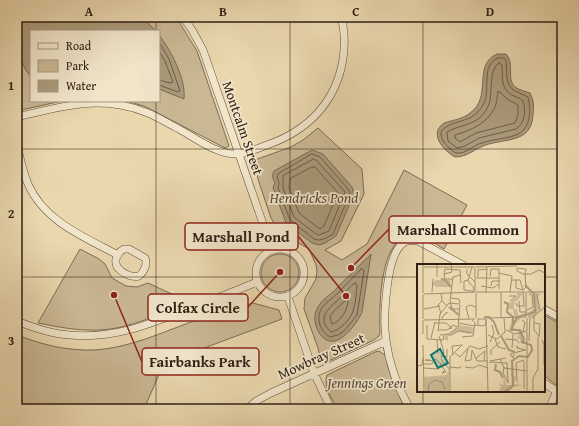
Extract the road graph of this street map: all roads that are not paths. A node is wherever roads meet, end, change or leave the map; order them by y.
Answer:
1 (183, 17) edge
2 (341, 17) edge
3 (17, 117) edge
4 (17, 145) edge
5 (239, 154) junction
6 (272, 250) junction
7 (118, 255) junction
8 (461, 264) edge
9 (257, 282) junction
10 (288, 297) junction
11 (545, 310) edge
12 (562, 319) edge
13 (17, 321) edge
14 (386, 341) junction
15 (314, 373) junction
16 (545, 384) edge
17 (559, 394) edge
18 (247, 409) edge
19 (331, 409) edge
20 (410, 409) edge
21 (550, 409) edge

1 - 5 street, Montcalm Street
2 - 5 street
3 - 5 street
4 - 7 street
5 - 6 street, Montcalm Street
6 - 9 street
6 - 10 street
7 - 7 street
8 - 14 street
9 - 10 street
9 - 13 street
10 - 15 street
11 - 12 street
14 - 15 street, Mowbray Street
14 - 20 street
15 - 18 street, Mowbray Street
15 - 19 street
16 - 17 street
17 - 21 street

